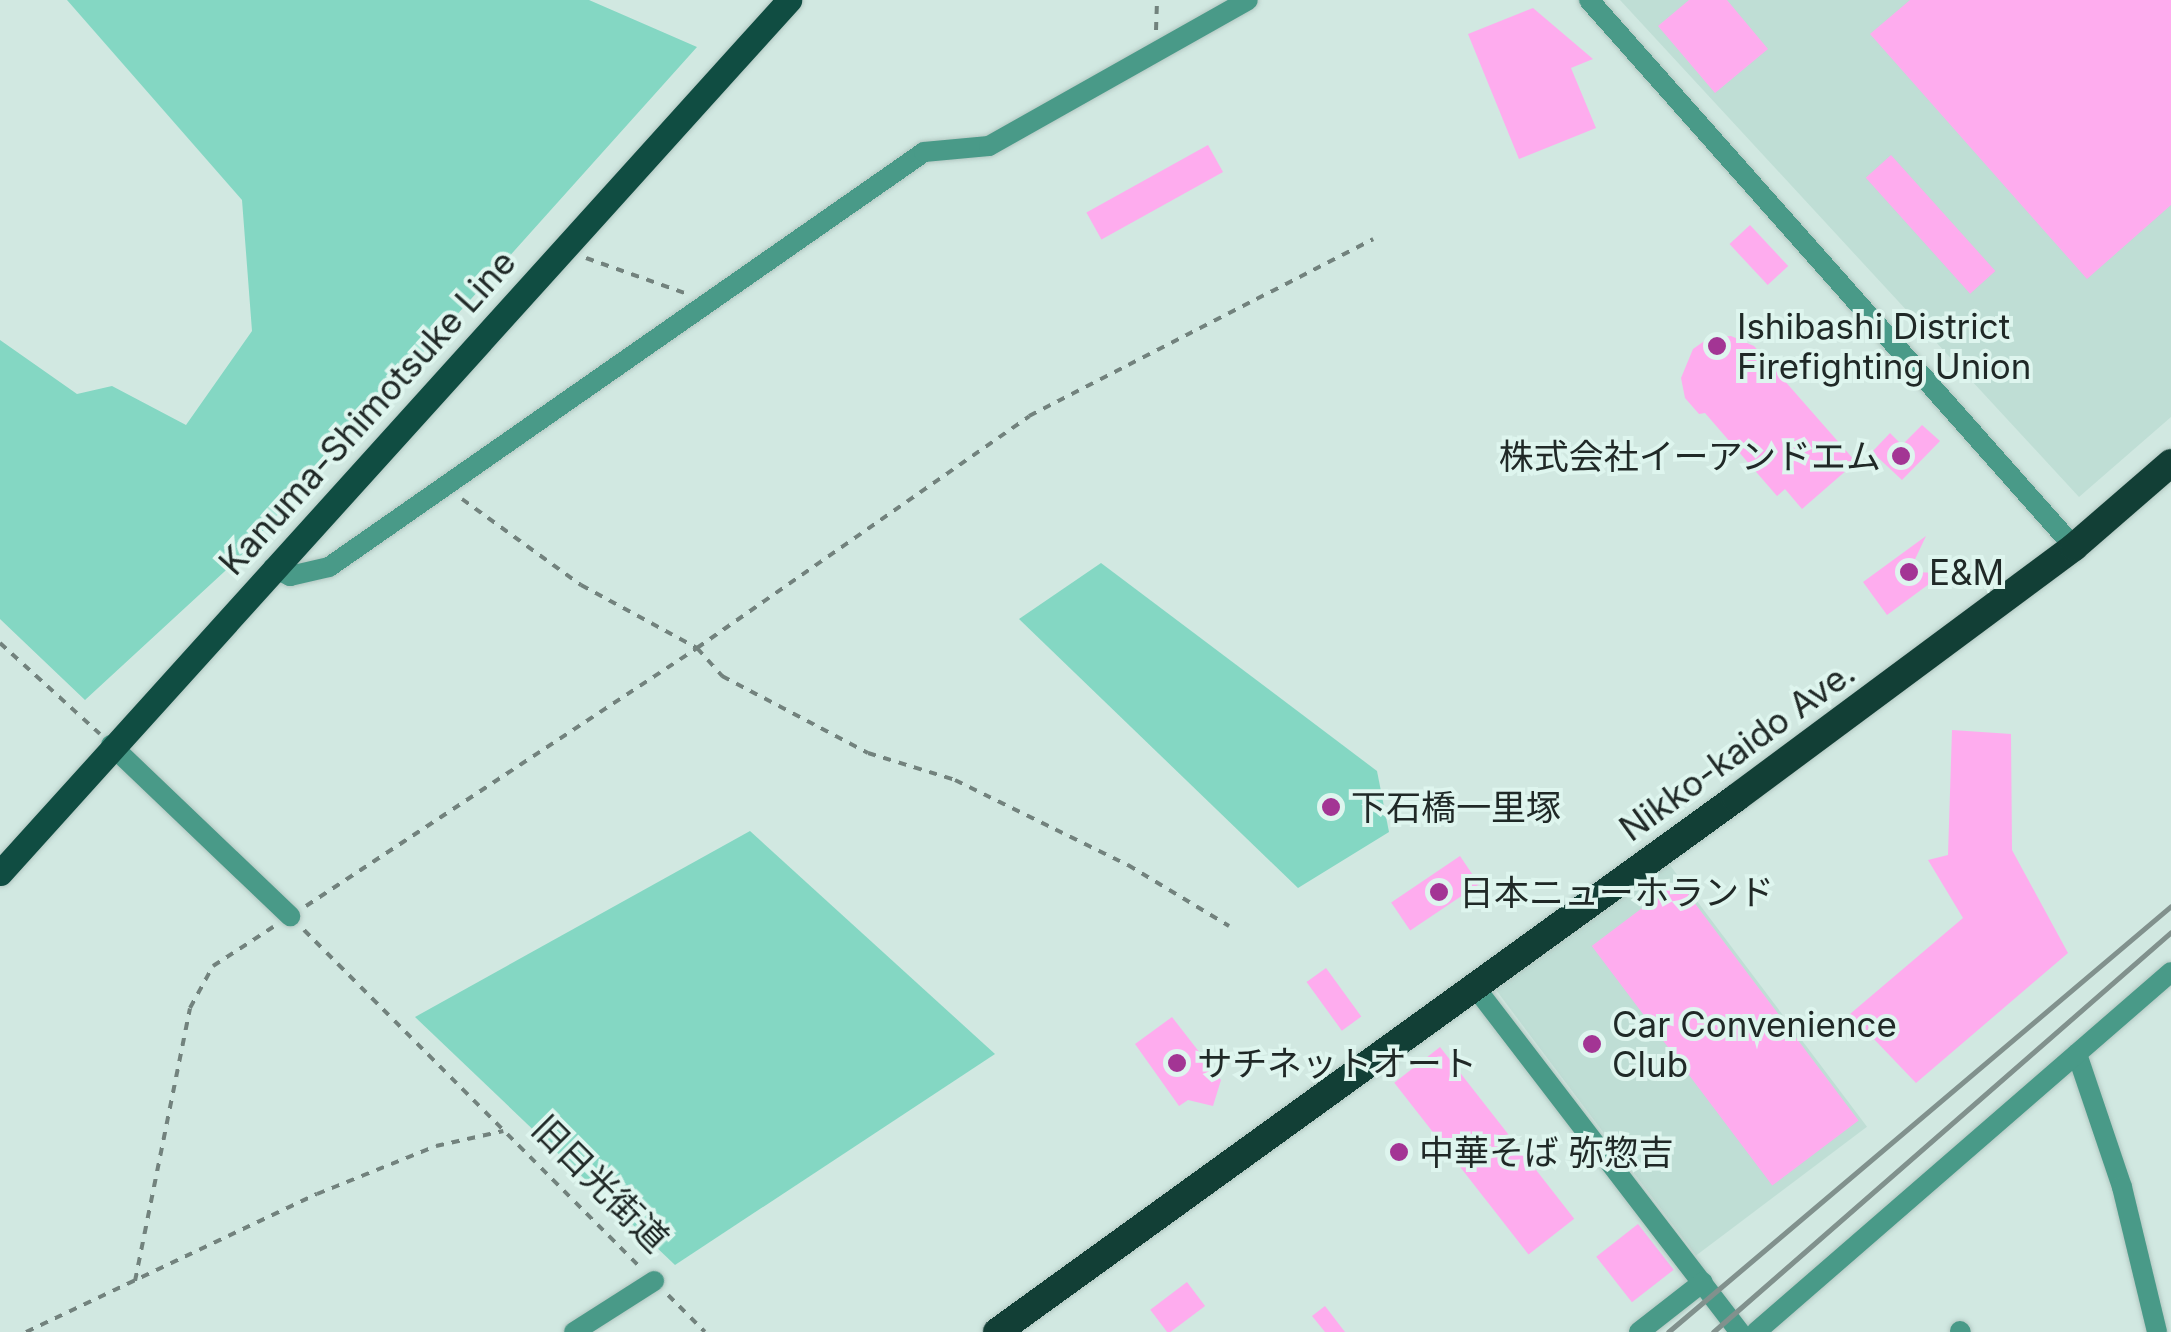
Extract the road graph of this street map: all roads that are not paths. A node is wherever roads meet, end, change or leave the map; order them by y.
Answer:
1 (788, 0) edge
2 (1248, 0) edge
3 (1589, 0) edge
4 (2171, 463) edge
5 (2074, 547) junction
6 (273, 568) junction
7 (111, 745) junction
8 (0, 873) edge
9 (290, 916) road end
10 (2171, 972) edge
11 (1474, 988) junction
12 (2077, 1054) junction
13 (654, 1281) road end
14 (1703, 1282) junction
15 (574, 1332) edge
16 (997, 1332) edge
17 (1639, 1332) edge
18 (1740, 1332) edge
19 (1756, 1332) edge
20 (2157, 1332) edge

1 - 6 main road, Kanuma-Shimotsuke Line
2 - 6 street
3 - 5 street
4 - 5 highway, Nikko-kaido Ave.
5 - 11 highway, Nikko-kaido Ave.
6 - 7 main road, Kanuma-Shimotsuke Line
7 - 8 main road, Kanuma-Shimotsuke Line
7 - 9 street
10 - 12 street
11 - 14 street
11 - 16 highway, Nikko-kaido Ave.
12 - 19 street
12 - 20 street
13 - 15 street, 旧日光街道
14 - 17 street
14 - 18 street

